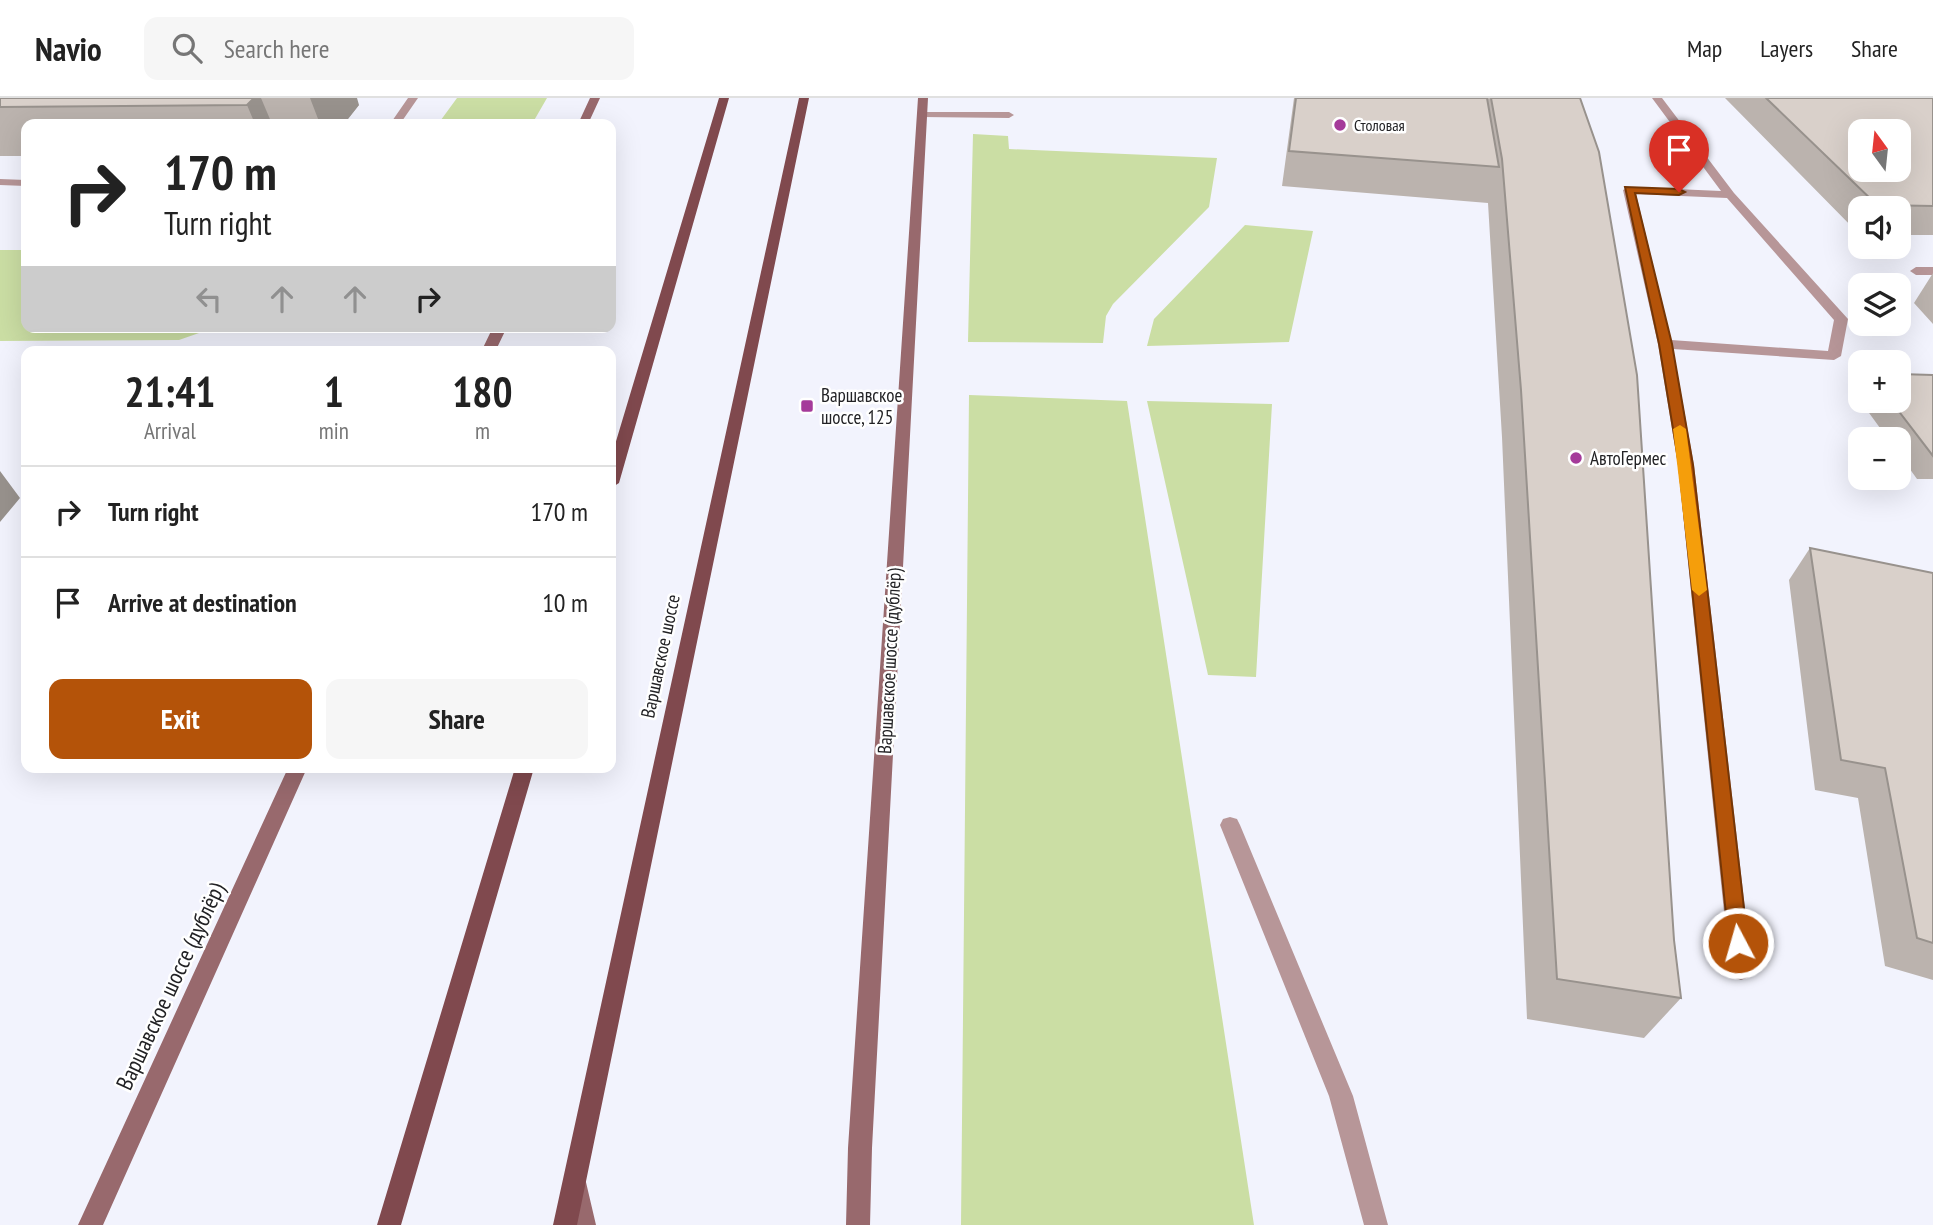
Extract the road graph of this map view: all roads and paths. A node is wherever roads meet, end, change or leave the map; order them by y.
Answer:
1 (413, 98) edge
2 (595, 98) edge
3 (724, 98) edge
4 (804, 98) edge
5 (1657, 98) edge
6 (922, 106) edge
7 (1009, 115) dead end
8 (398, 119) edge
9 (585, 119) edge
10 (0, 182) edge
11 (21, 183) edge
12 (1730, 195) junction
13 (1916, 271) dead end
14 (1933, 271) edge
15 (1665, 344) junction
16 (616, 466) edge
17 (296, 773) edge
18 (524, 773) edge
19 (1230, 825) dead end
20 (1741, 970) dead end
21 (574, 1179) junction
22 (90, 1225) edge
23 (389, 1225) edge
24 (565, 1225) edge
25 (584, 1225) edge
26 (858, 1225) edge
27 (1376, 1225) edge

1 - 8 lane
2 - 9 main road
3 - 16 main road
4 - 21 main road, Варшавское шоссе
5 - 12 lane
6 - 7 lane
6 - 26 main road, Варшавское шоссе (дублёр)
10 - 11 lane
12 - 15 lane
12 - 15 lane
13 - 14 lane
15 - 20 lane
17 - 22 main road, Варшавское шоссе (дублёр)
18 - 23 main road
19 - 27 lane
21 - 24 main road, Варшавское шоссе
21 - 25 main road

